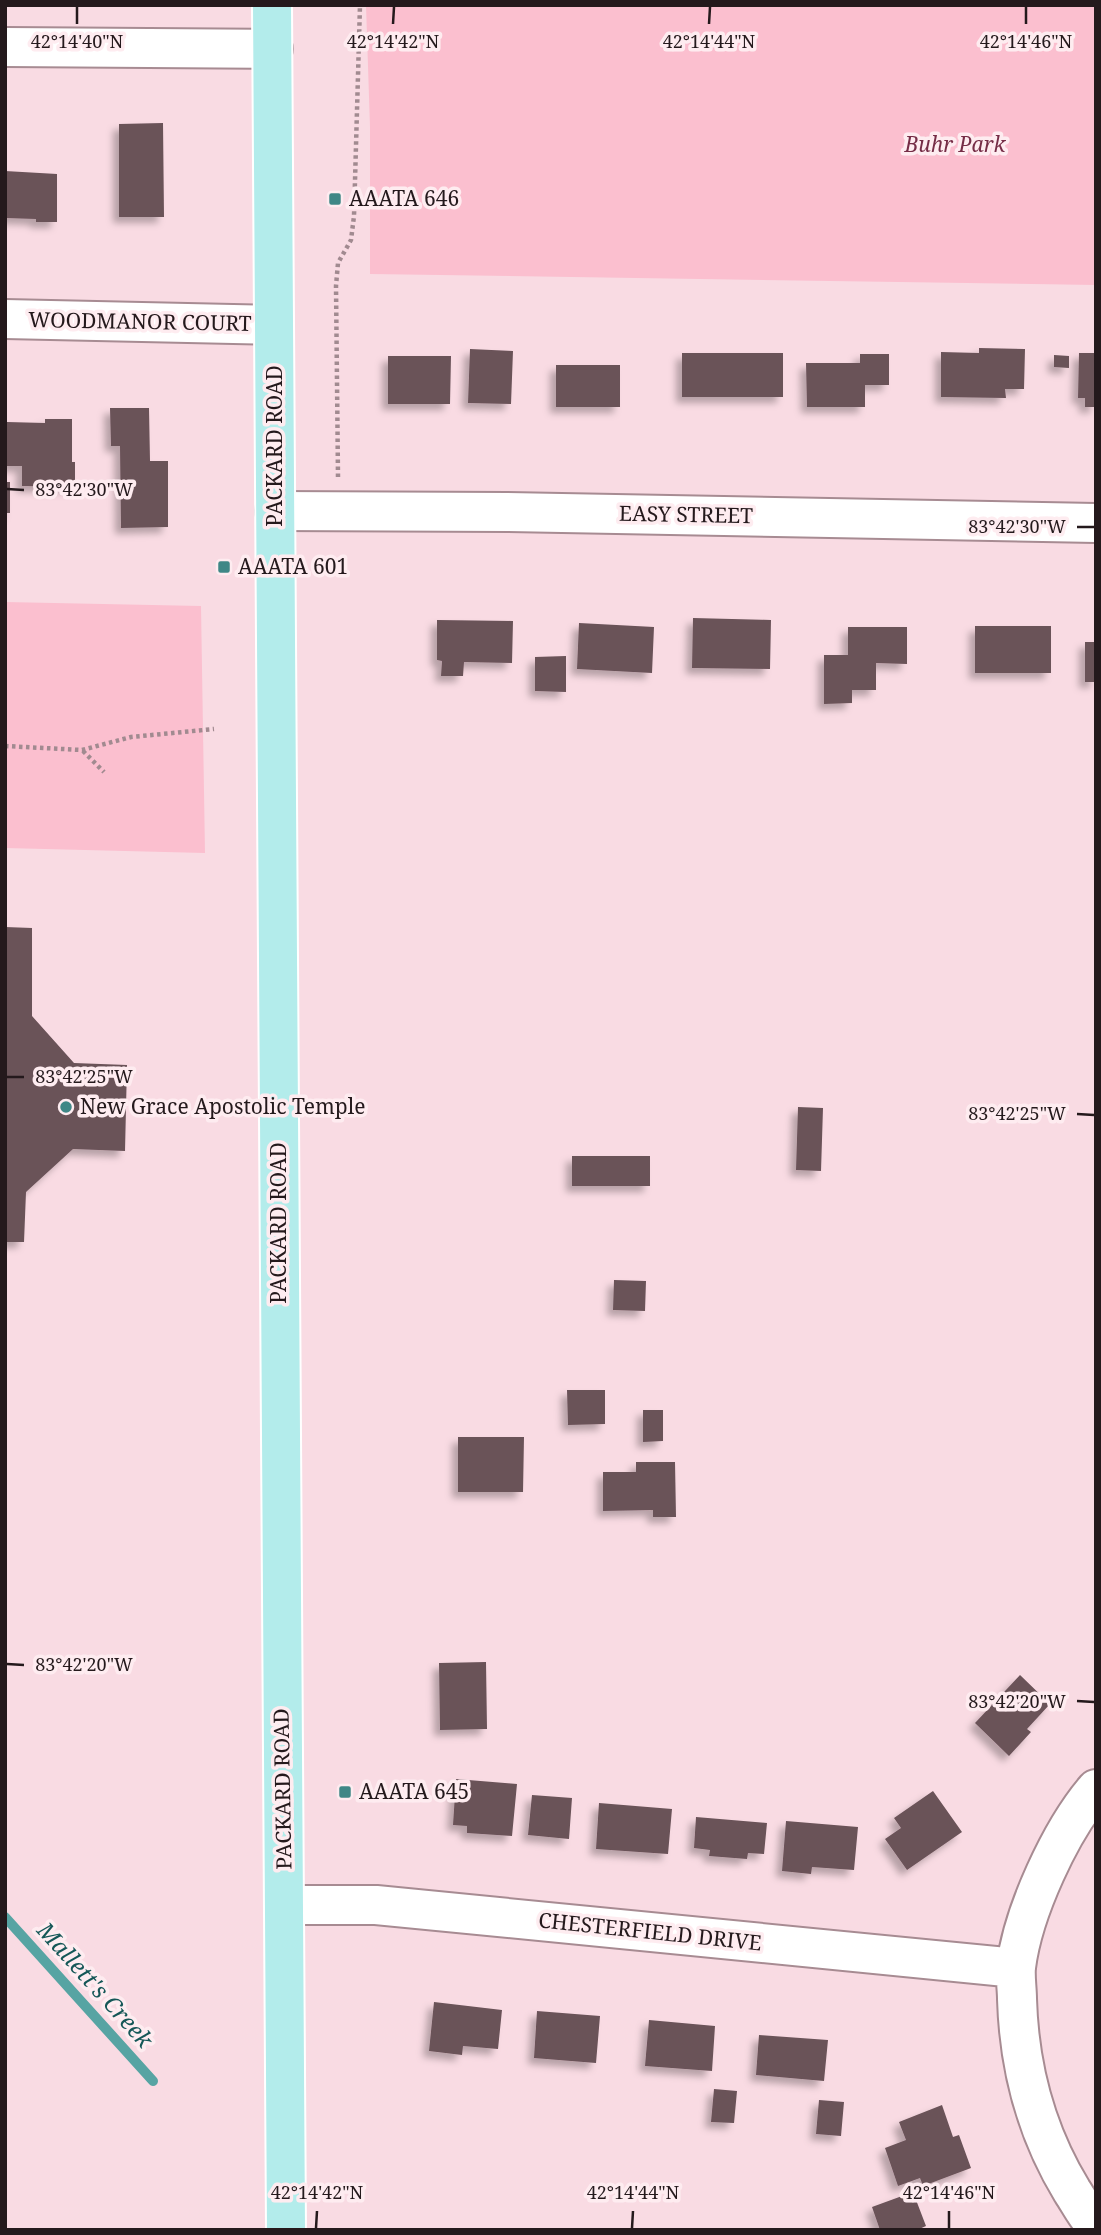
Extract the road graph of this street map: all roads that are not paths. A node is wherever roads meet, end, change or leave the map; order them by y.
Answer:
1 (272, 5) edge
2 (5, 47) edge
3 (273, 49) junction
4 (5, 319) edge
5 (274, 325) junction
6 (275, 510) junction
7 (1096, 523) edge
8 (1096, 1789) edge
9 (284, 1905) junction
10 (1016, 1968) junction
11 (1096, 2226) edge
12 (286, 2230) edge

1 - 3 main road, PACKARD ROAD
2 - 3 street
3 - 5 main road, PACKARD ROAD
4 - 5 street, WOODMANOR COURT
5 - 6 main road, PACKARD ROAD
6 - 7 street, EASY STREET
6 - 9 main road, PACKARD ROAD
8 - 10 street
9 - 10 street, CHESTERFIELD DRIVE
9 - 12 main road, PACKARD ROAD
10 - 11 street

